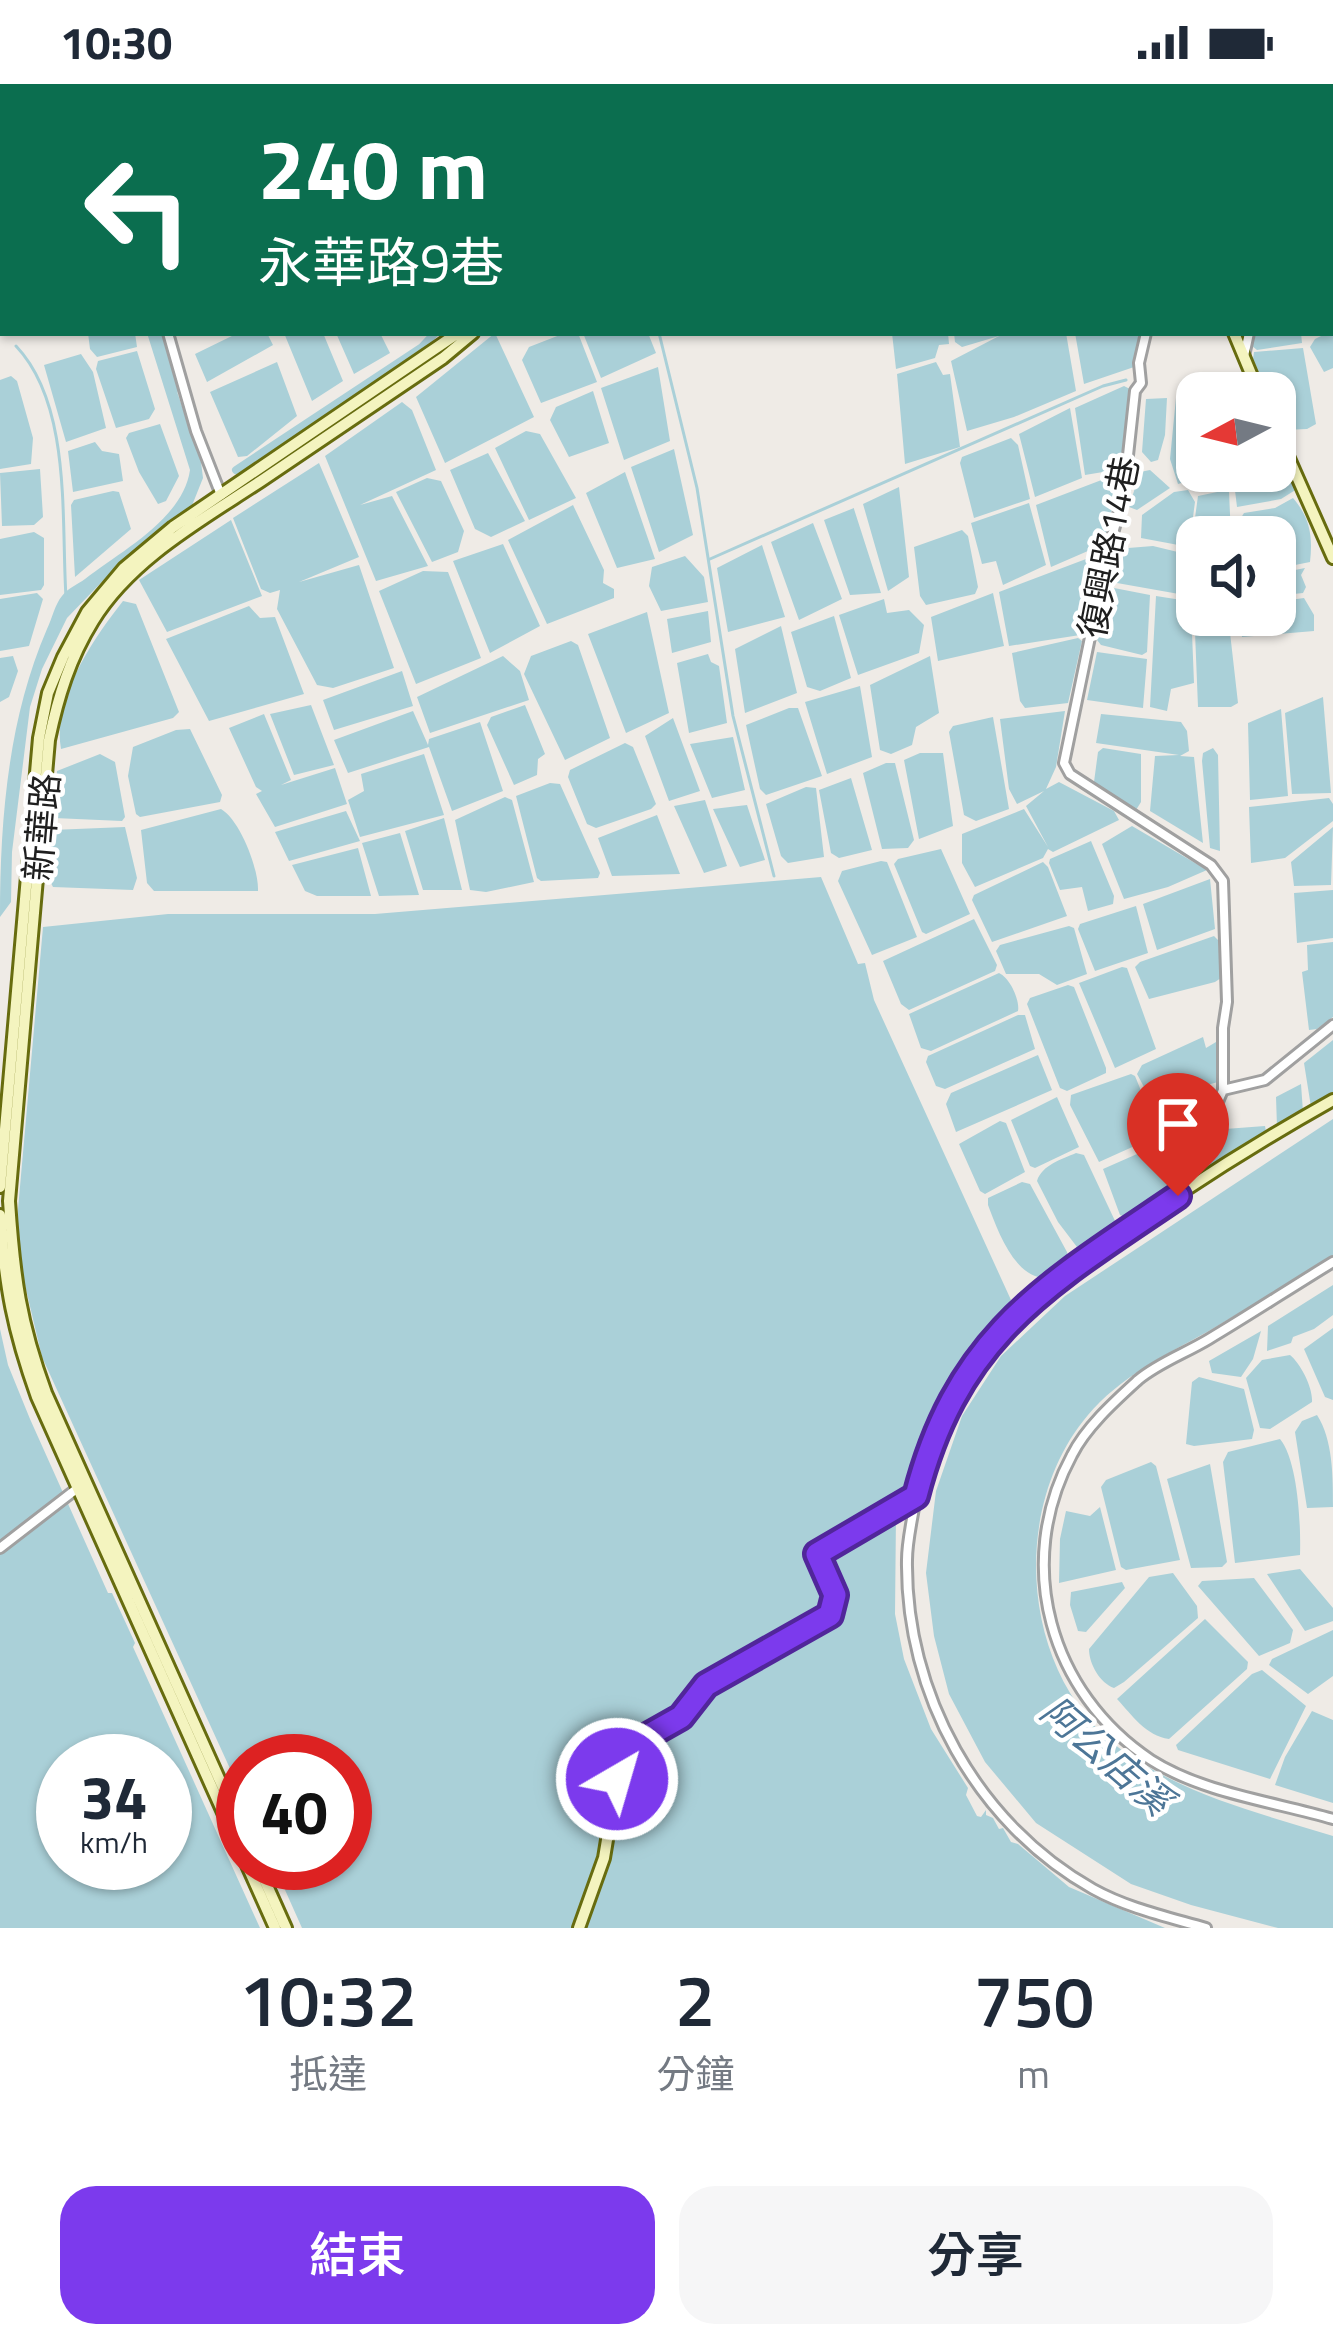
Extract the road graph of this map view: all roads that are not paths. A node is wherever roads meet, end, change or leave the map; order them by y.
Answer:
1 (169, 336) edge
2 (454, 336) edge
3 (469, 336) edge
4 (1145, 336) edge
5 (1235, 336) edge
6 (1248, 336) edge
7 (1244, 357) junction
8 (1250, 372) edge
9 (1296, 474) edge
10 (221, 495) junction
11 (1333, 558) edge
12 (1333, 1025) edge
13 (1223, 1090) junction
14 (1333, 1100) edge
15 (0, 1187) edge
16 (1178, 1196) junction
17 (0, 1215) edge
18 (1333, 1262) edge
19 (81, 1486) junction
20 (916, 1496) junction
21 (0, 1548) edge
22 (216, 1774) edge
23 (216, 1796) edge
24 (1333, 1819) edge
25 (258, 1890) edge
26 (269, 1890) edge
27 (275, 1928) edge
28 (286, 1928) edge
29 (579, 1928) edge
30 (1206, 1928) edge

1 - 10 street
2 - 10 street, 新華路
3 - 19 street, 新華路
4 - 13 street, 復興路14巷
5 - 7 street
6 - 7 street
7 - 8 street
9 - 11 street
10 - 15 street, 新華路
12 - 13 street
13 - 16 street
14 - 16 street
16 - 20 street
17 - 19 street, 新華路
18 - 24 street
19 - 21 street
19 - 22 street, 新華路
19 - 23 street, 新華路
20 - 29 street
20 - 30 street
25 - 27 street, 新華路
26 - 28 street

